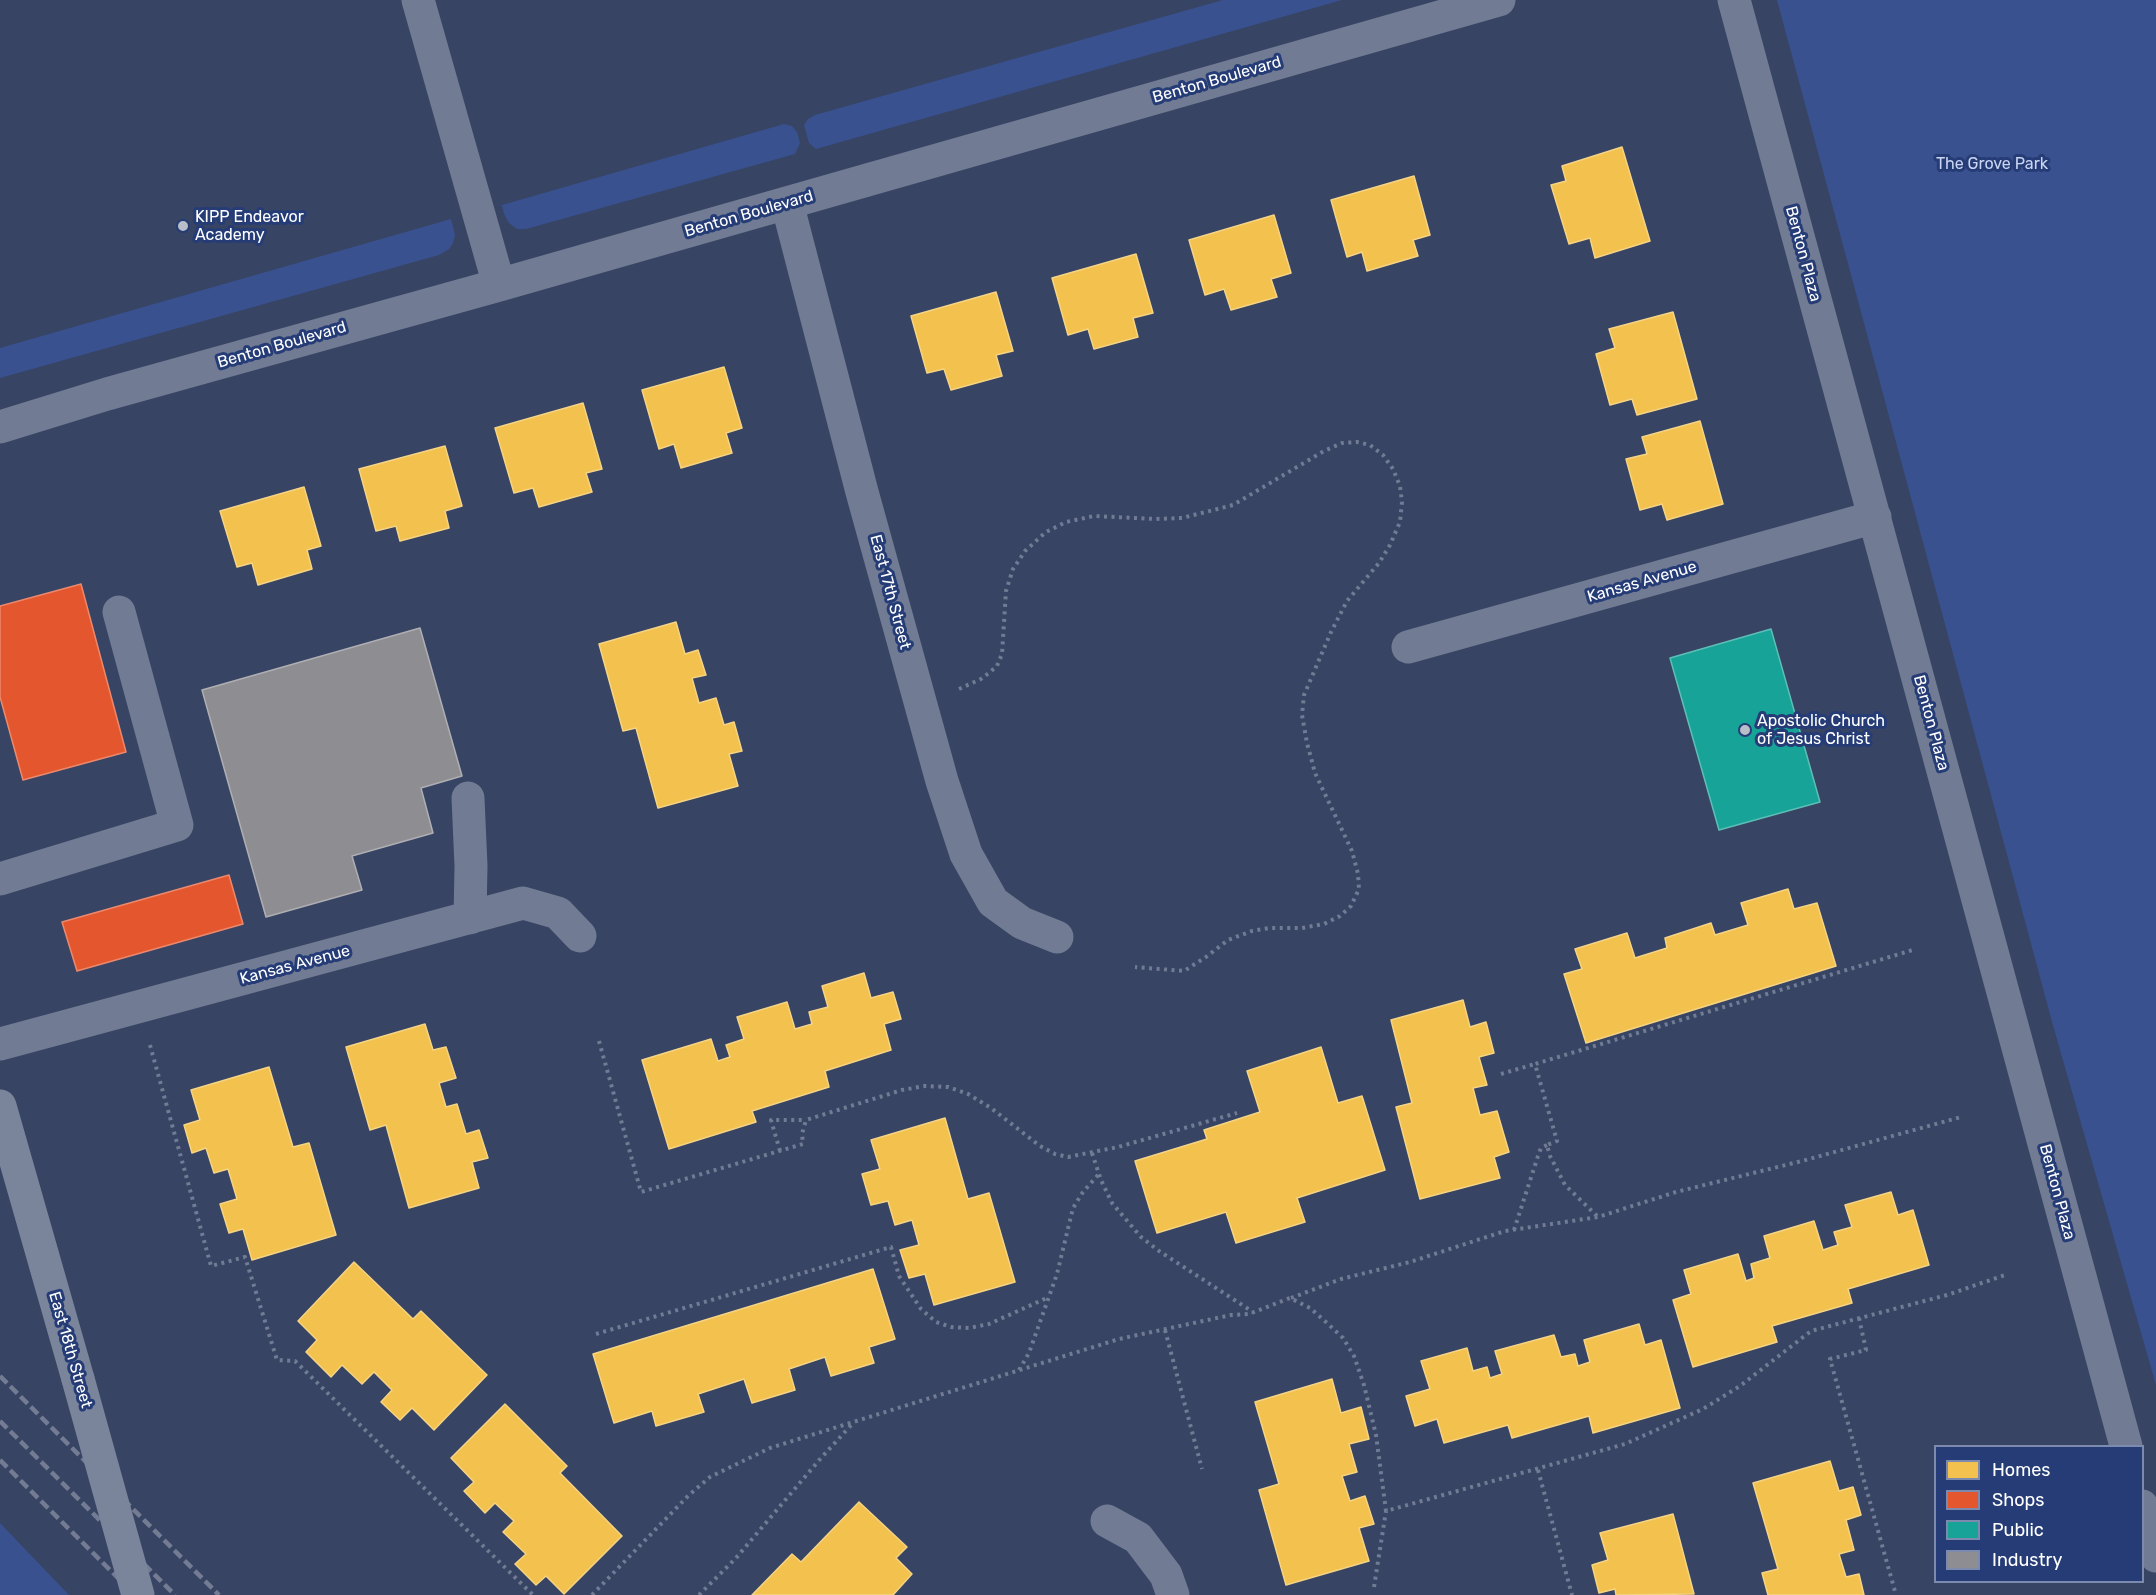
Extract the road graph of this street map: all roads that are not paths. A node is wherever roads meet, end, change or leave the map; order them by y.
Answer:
1 (418, 0) edge
2 (1734, 0) edge
3 (1486, 2) edge
4 (787, 203) junction
5 (499, 285) junction
6 (0, 427) edge
7 (1875, 517) junction
8 (119, 612) dead end
9 (1408, 647) dead end
10 (468, 798) dead end
11 (0, 879) edge
12 (470, 918) junction
13 (580, 936) dead end
14 (1057, 937) dead end
15 (0, 1044) edge
16 (0, 1106) edge
17 (2126, 1445) edge
18 (2144, 1513) edge
19 (1107, 1521) dead end
20 (2156, 1556) edge
21 (138, 1595) edge
22 (1173, 1595) edge

1 - 5 street
2 - 7 street, Benton Plaza
3 - 4 street, Benton Boulevard
4 - 5 street, Benton Boulevard
4 - 14 street, East 17th Street
5 - 6 street, Benton Boulevard
7 - 9 street, Kansas Avenue
7 - 17 street, Benton Plaza
8 - 11 street
10 - 12 street
12 - 13 street, Kansas Avenue
12 - 15 street, Kansas Avenue
16 - 21 main road, East 18th Street, bridge
18 - 20 street
19 - 22 street

